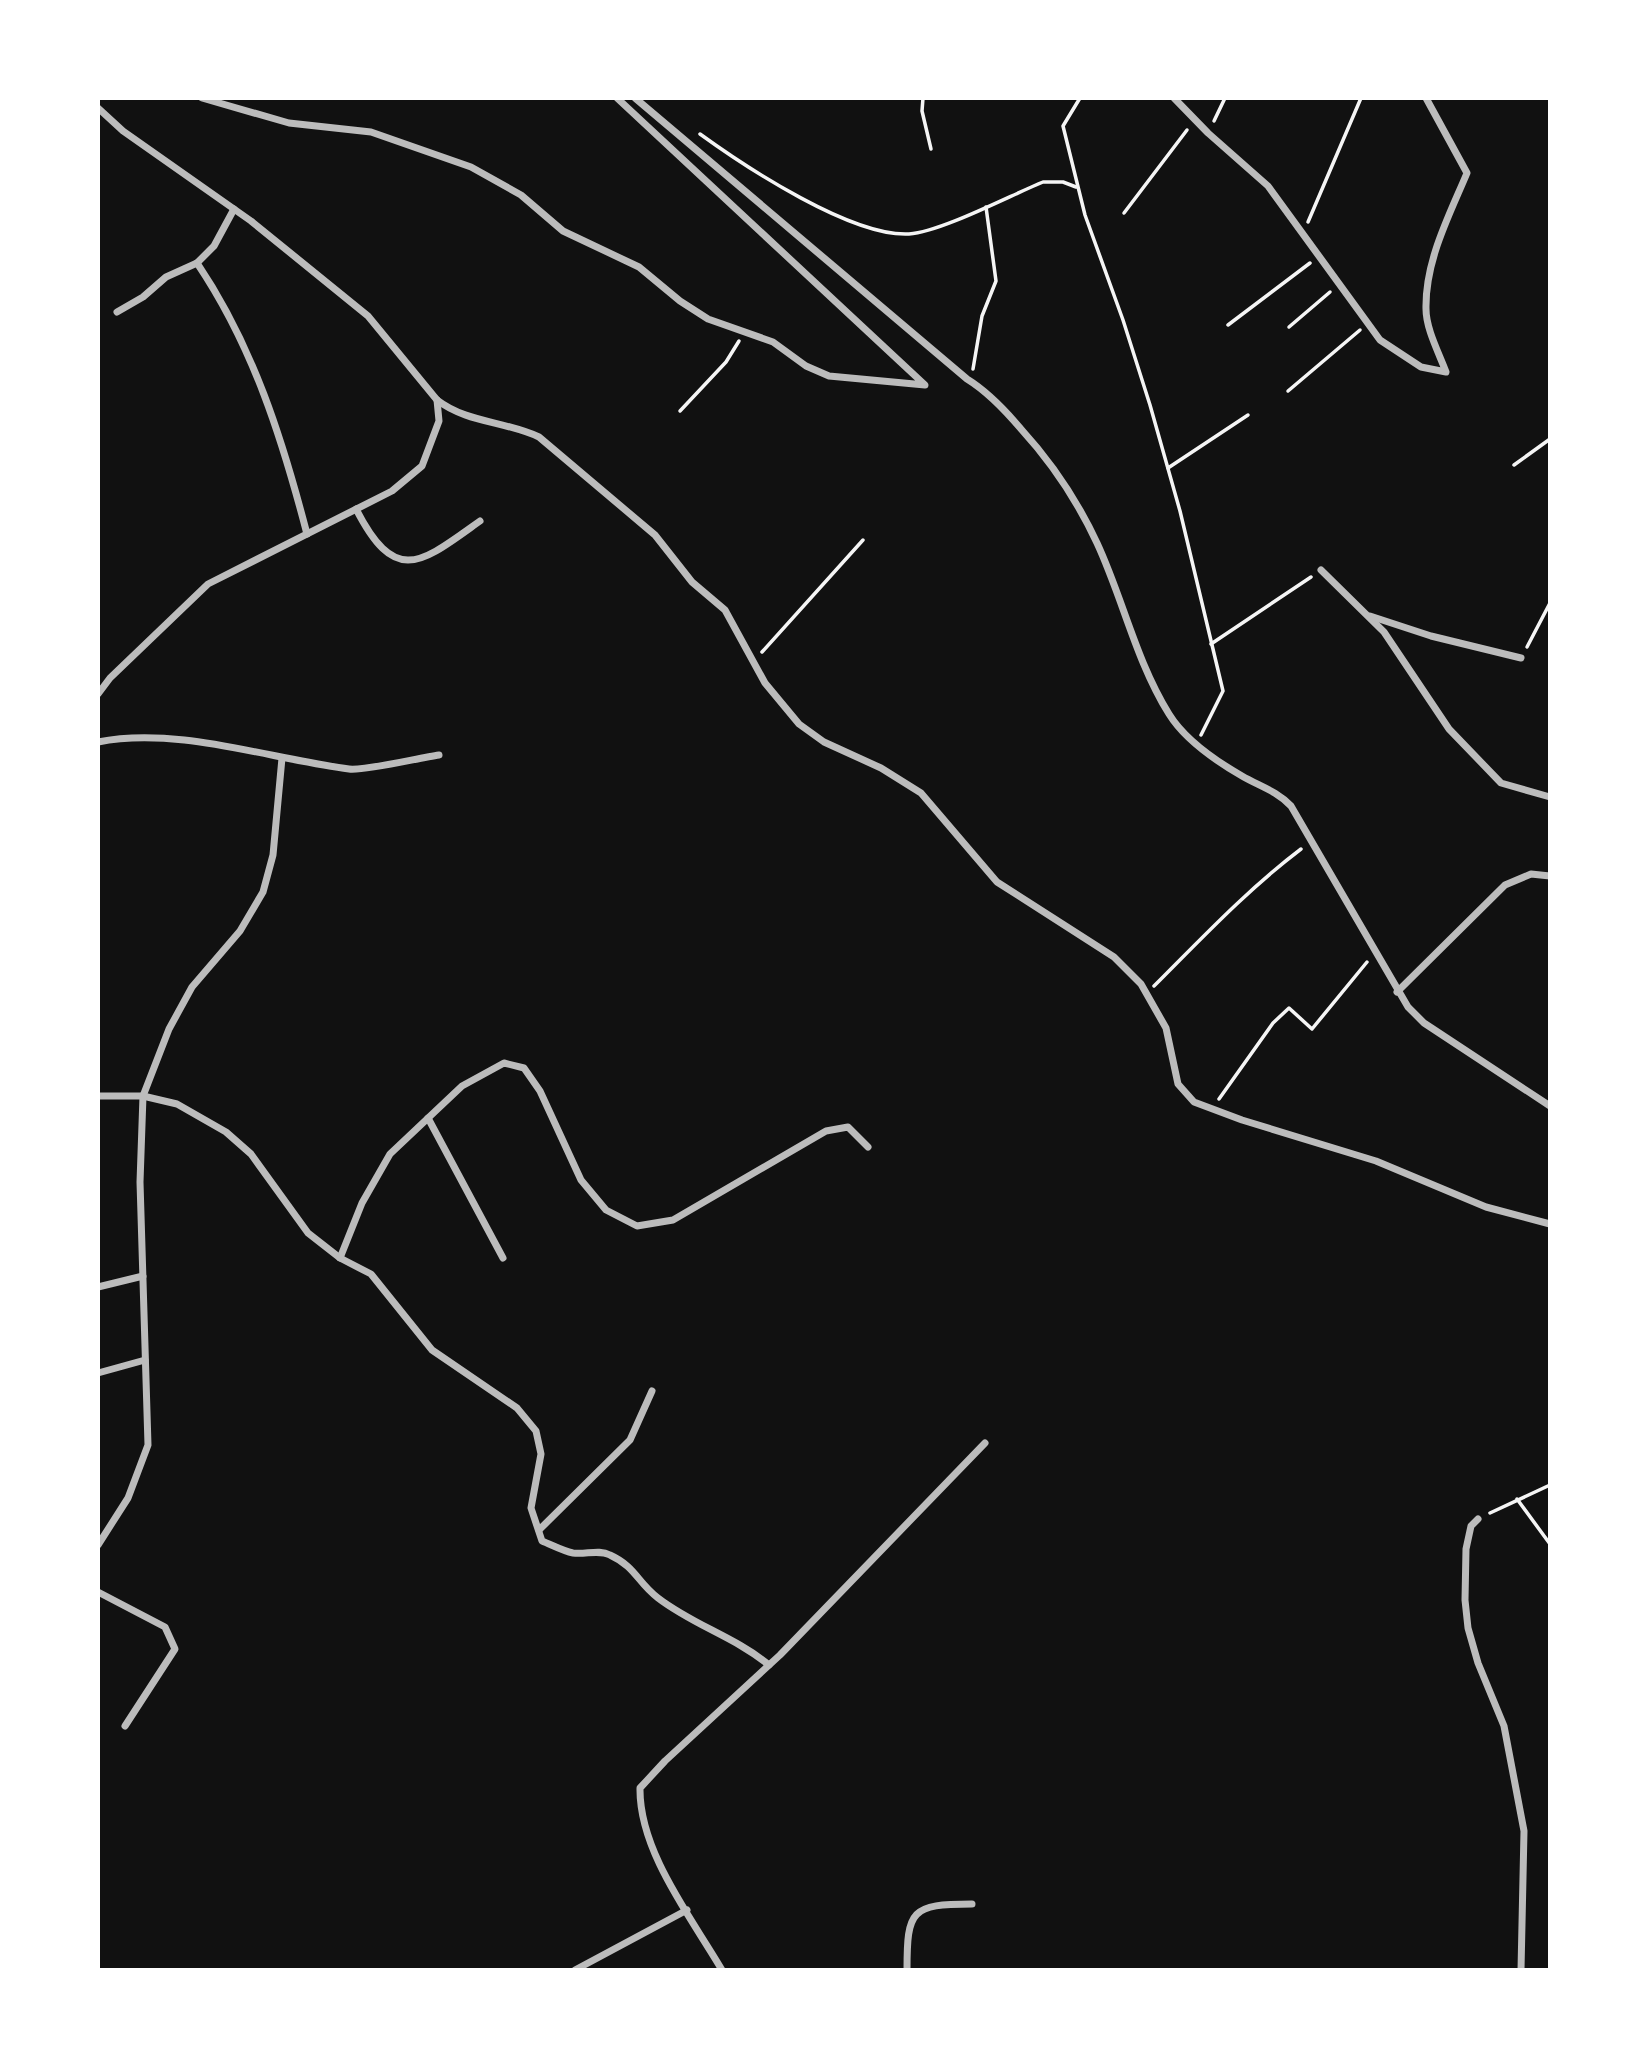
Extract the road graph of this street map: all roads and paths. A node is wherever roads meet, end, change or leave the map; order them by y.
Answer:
1 (202, 98) edge
2 (617, 98) edge
3 (635, 98) edge
4 (923, 98) edge
5 (1080, 98) edge
6 (1174, 98) edge
7 (1225, 98) edge
8 (1362, 98) edge
9 (1426, 98) edge
10 (98, 108) edge
11 (1195, 120) junction
12 (695, 131) dead end
13 (1208, 133) junction
14 (931, 149) dead end
15 (1076, 187) junction
16 (986, 206) junction
17 (234, 209) junction
18 (1124, 213) dead end
19 (1304, 232) junction
20 (1320, 255) junction
21 (197, 262) junction
22 (1339, 284) junction
23 (117, 312) dead end
24 (1367, 324) junction
25 (1228, 325) dead end
26 (1289, 327) dead end
27 (744, 334) junction
28 (971, 382) junction
29 (1287, 391) dead end
30 (437, 400) junction
31 (680, 411) dead end
32 (1248, 415) dead end
33 (1550, 439) edge
34 (1514, 465) dead end
35 (1168, 468) junction
36 (356, 509) junction
37 (480, 521) dead end
38 (307, 534) junction
39 (863, 540) dead end
40 (1321, 570) joint
41 (1550, 603) edge
42 (1366, 614) junction
43 (1211, 644) junction
44 (1521, 658) joint
45 (754, 661) junction
46 (98, 694) edge
47 (98, 742) edge
48 (1196, 744) junction
49 (439, 755) dead end
50 (282, 758) junction
51 (1550, 797) edge
52 (1311, 841) junction
53 (1550, 876) edge
54 (1375, 952) junction
55 (1398, 992) junction
56 (1147, 993) junction
57 (143, 1096) junction
58 (98, 1097) edge
59 (1550, 1106) edge
60 (1213, 1109) junction
61 (428, 1118) junction
62 (868, 1147) dead end
63 (1550, 1224) edge
64 (340, 1258) junction
65 (503, 1258) dead end
66 (143, 1276) junction
67 (98, 1287) edge
68 (145, 1360) junction
69 (98, 1373) edge
70 (652, 1391) dead end
71 (985, 1443) dead end
72 (1550, 1485) edge
73 (1517, 1499) junction
74 (1478, 1519) joint
75 (539, 1530) junction
76 (1550, 1544) edge
77 (98, 1545) edge
78 (98, 1592) edge
79 (1550, 1624) edge
80 (1550, 1658) edge
81 (769, 1665) junction
82 (125, 1726) dead end
83 (972, 1903) dead end
84 (687, 1910) junction
85 (575, 1970) edge
86 (722, 1970) edge
87 (907, 1970) edge
88 (1521, 1970) edge

1 - 27 street
2 - 27 street
3 - 28 street
4 - 14 path
5 - 15 path
6 - 11 street
7 - 13 path
8 - 19 path
9 - 24 street
10 - 17 street
11 - 13 street
11 - 18 path
12 - 16 path
13 - 19 street
15 - 16 path
15 - 35 path
16 - 28 path
17 - 21 street
17 - 30 street
19 - 20 street
20 - 22 street
20 - 25 path
21 - 23 street
21 - 38 street
22 - 24 street
22 - 26 path
24 - 29 path
27 - 31 path
28 - 48 street
30 - 36 street
30 - 45 street
32 - 35 path
33 - 34 path
35 - 43 path
36 - 37 street
36 - 38 street
38 - 46 street
39 - 45 path
40 - 42 street
40 - 43 path
41 - 44 path
42 - 44 street
42 - 51 street
43 - 48 path
45 - 56 street
47 - 50 street
48 - 52 street
49 - 50 street
50 - 57 street
52 - 54 street
52 - 56 path
53 - 55 street
54 - 55 street
54 - 60 path
55 - 59 street
56 - 60 street
57 - 58 street
57 - 64 street
57 - 66 street
60 - 63 street
61 - 62 street
61 - 64 street
61 - 65 street
64 - 75 street
66 - 67 street
66 - 68 street
68 - 69 street
68 - 77 street
70 - 75 street
71 - 81 street
72 - 73 path
73 - 74 path
73 - 76 path
74 - 88 street
75 - 81 street
78 - 82 street
79 - 80 path
81 - 84 street
83 - 87 street
84 - 85 street
84 - 86 street

